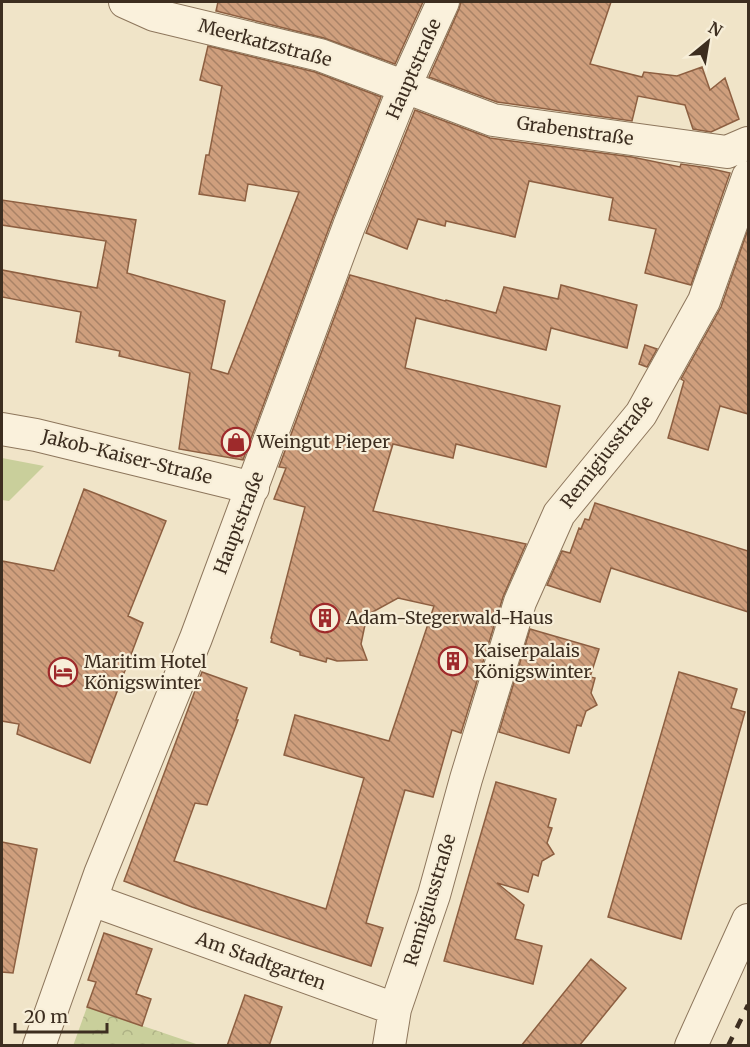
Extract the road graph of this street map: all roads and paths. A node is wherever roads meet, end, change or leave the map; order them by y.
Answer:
1 (125, 2) edge
2 (443, 2) edge
3 (404, 88) junction
4 (748, 143) edge
5 (748, 177) edge
6 (2, 429) edge
7 (253, 488) junction
8 (92, 900) junction
9 (748, 920) edge
10 (395, 1010) junction
11 (39, 1046) edge
12 (389, 1046) edge
13 (691, 1046) edge

1 - 3 street, Meerkatzstraße
2 - 3 street, Hauptstraße
3 - 4 street, Grabenstraße
3 - 7 street, Hauptstraße
5 - 10 street, Remigiusstraße
6 - 7 street, Jakob-Kaiser-Straße
7 - 8 street, Hauptstraße
8 - 10 street, Am Stadtgarten
8 - 11 street, Hauptstraße
9 - 13 street
10 - 12 street

